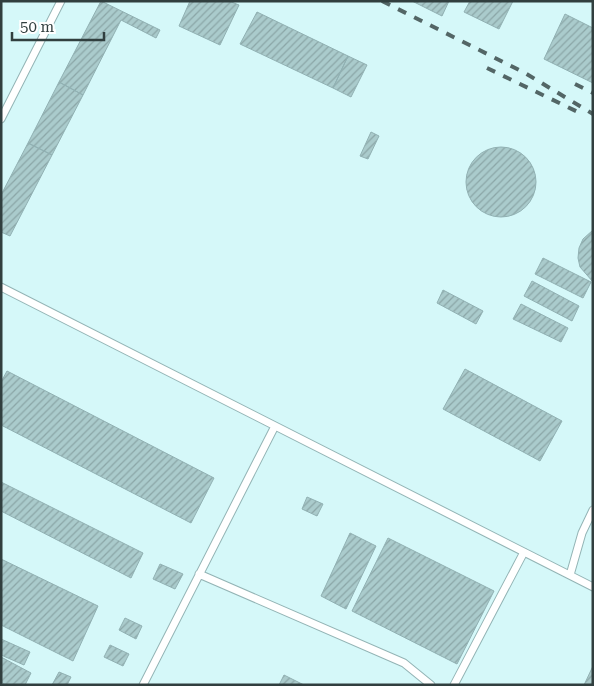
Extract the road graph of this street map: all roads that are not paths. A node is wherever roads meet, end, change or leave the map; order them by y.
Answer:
1 (61, 1) edge
2 (1, 119) edge
3 (1, 287) edge
4 (276, 426) junction
5 (593, 510) edge
6 (524, 552) junction
7 (199, 574) junction
8 (570, 575) junction
9 (593, 587) edge
10 (142, 685) edge
11 (430, 685) edge
12 (454, 685) edge

1 - 2 lane
3 - 4 lane
4 - 6 lane
4 - 7 lane
5 - 8 lane
6 - 8 lane
6 - 12 lane
7 - 10 lane
7 - 11 lane
8 - 9 lane

